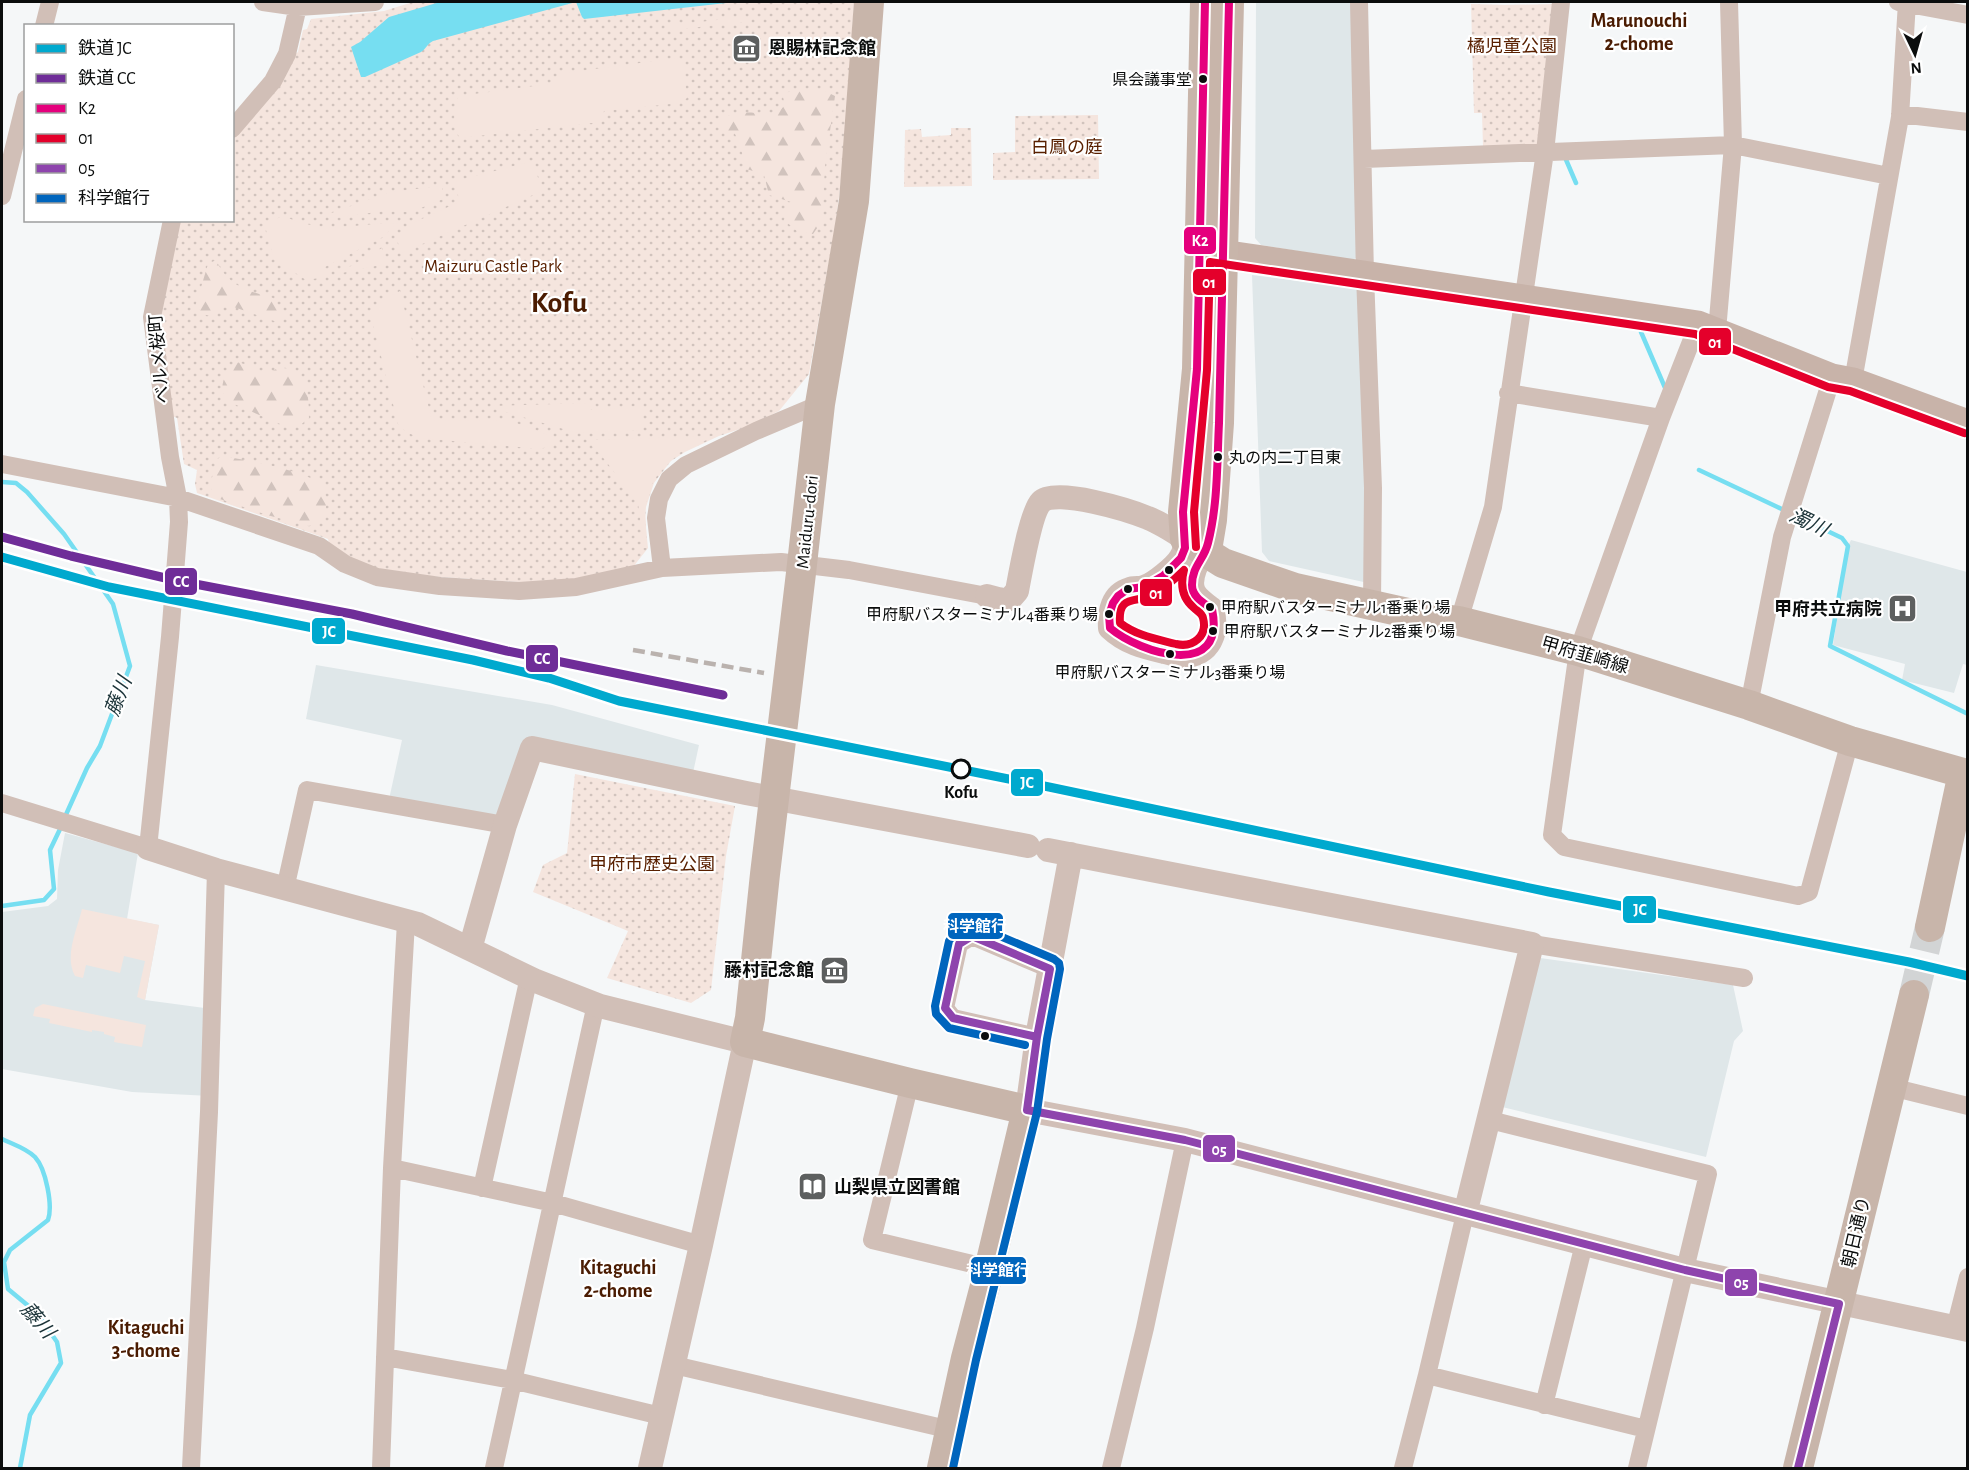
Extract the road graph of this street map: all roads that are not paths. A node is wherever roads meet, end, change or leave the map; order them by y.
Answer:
1 (50, 2) edge
2 (263, 2) edge
3 (375, 2) edge
4 (869, 2) edge
5 (1205, 2) edge
6 (1229, 2) edge
7 (1359, 2) edge
8 (1561, 2) edge
9 (1729, 2) edge
10 (1904, 2) edge
11 (299, 4) edge
12 (1968, 15) edge
13 (44, 24) edge
14 (24, 107) edge
15 (1900, 114) junction
16 (1968, 122) edge
17 (234, 127) edge
18 (1733, 145) junction
19 (1545, 152) junction
20 (1364, 159) junction
21 (1889, 176) junction
22 (2, 196) edge
23 (172, 222) edge
24 (1211, 252) junction
25 (1365, 275) junction
26 (1524, 299) junction
27 (1708, 328) junction
28 (1842, 379) junction
29 (1508, 393) junction
30 (820, 404) junction
31 (1661, 418) junction
32 (1968, 423) edge
33 (2, 464) edge
34 (178, 498) junction
35 (1195, 545) junction
36 (662, 568) junction
37 (1144, 587) junction
38 (987, 596) joint
39 (1195, 596) junction
40 (1372, 606) junction
41 (1459, 621) junction
42 (1578, 651) junction
43 (1749, 705) junction
44 (1850, 741) junction
45 (1966, 768) edge
46 (2, 803) edge
47 (505, 825) junction
48 (148, 848) junction
49 (1049, 850) junction
50 (216, 870) junction
51 (285, 889) junction
52 (406, 922) junction
53 (1930, 927) tunnel mouth
54 (1532, 944) junction
55 (470, 948) junction
56 (1050, 969) junction
57 (529, 977) junction
58 (1744, 978) dead end
59 (1914, 995) tunnel mouth
60 (596, 1004) junction
61 (748, 1030) junction
62 (1037, 1037) junction
63 (910, 1083) junction
64 (1891, 1087) junction
65 (1968, 1106) edge
66 (1027, 1110) junction
67 (1490, 1120) junction
68 (1185, 1140) junction
69 (392, 1168) junction
70 (482, 1188) junction
71 (553, 1203) junction
72 (1465, 1214) junction
73 (1584, 1244) junction
74 (701, 1245) junction
75 (989, 1268) junction
76 (1685, 1270) junction
77 (1968, 1278) edge
78 (1839, 1304) junction
79 (1961, 1329) edge
80 (385, 1358) junction
81 (674, 1365) junction
82 (1427, 1375) junction
83 (512, 1380) junction
84 (1544, 1405) junction
85 (661, 1416) junction
86 (1646, 1429) junction
87 (951, 1430) junction
88 (191, 1468) edge
89 (381, 1468) edge
90 (494, 1468) edge
91 (650, 1468) edge
92 (942, 1468) edge
93 (1111, 1468) edge
94 (1403, 1468) edge
95 (1637, 1468) edge
96 (1798, 1468) edge

1 - 13 street
2 - 11 street
3 - 11 street
4 - 30 main road, Maiduru-dori
5 - 24 main road
6 - 24 main road
7 - 20 street
8 - 19 street
9 - 18 street
10 - 12 street
10 - 15 street
11 - 17 street
14 - 22 street
15 - 16 street
15 - 21 street
18 - 19 street
18 - 21 street
18 - 27 street
19 - 20 street
19 - 26 street
20 - 25 street
21 - 28 street
23 - 34 street, ベルメ桜町
24 - 25 main road
24 - 35 main road
25 - 26 main road
25 - 40 street
26 - 27 main road
26 - 29 street
27 - 28 main road
27 - 31 street
28 - 32 main road
28 - 43 street
29 - 31 street
29 - 41 street
30 - 36 street
30 - 61 main road, Maiduru-dori
31 - 42 street
33 - 34 street
34 - 36 street
34 - 48 street, ベルメ桜町
35 - 37 street
35 - 38 street
35 - 39 street
35 - 40 main road, 甲府韮崎線
36 - 38 street
37 - 39 street
37 - 39 street
40 - 41 main road, 甲府韮崎線
41 - 42 main road, 甲府韮崎線
42 - 43 main road, 甲府韮崎線
42 - 44 street
43 - 44 main road, 甲府韮崎線
44 - 45 main road, 甲府韮崎線
45 - 53 main road
46 - 48 street
47 - 49 street
47 - 51 street
47 - 55 street
48 - 50 street
49 - 54 street
49 - 56 street
50 - 51 street
50 - 88 street
51 - 52 street
52 - 55 street
52 - 69 street
54 - 58 street
54 - 67 street
55 - 57 street
56 - 62 street
56 - 62 street
57 - 60 street
57 - 70 street
59 - 64 main road, 朝日通り
60 - 61 street
60 - 71 street
61 - 63 main road
61 - 74 street
62 - 66 street
63 - 66 main road
63 - 75 street
64 - 65 street
64 - 78 main road, 朝日通り
66 - 68 street
66 - 75 main road
67 - 72 street
67 - 76 street
68 - 72 street
68 - 93 street
69 - 70 street
69 - 80 street
70 - 71 street
71 - 74 street
71 - 83 street
72 - 73 street
72 - 82 street
73 - 76 street
73 - 84 street
74 - 81 street
75 - 87 main road
76 - 78 street
76 - 86 street
77 - 79 street
78 - 79 street
78 - 96 main road, 朝日通り
80 - 83 street
80 - 89 street
81 - 85 street
81 - 87 street
82 - 84 street
82 - 94 street
83 - 85 street
83 - 90 street
84 - 86 street
85 - 91 street
86 - 95 street
87 - 92 main road

